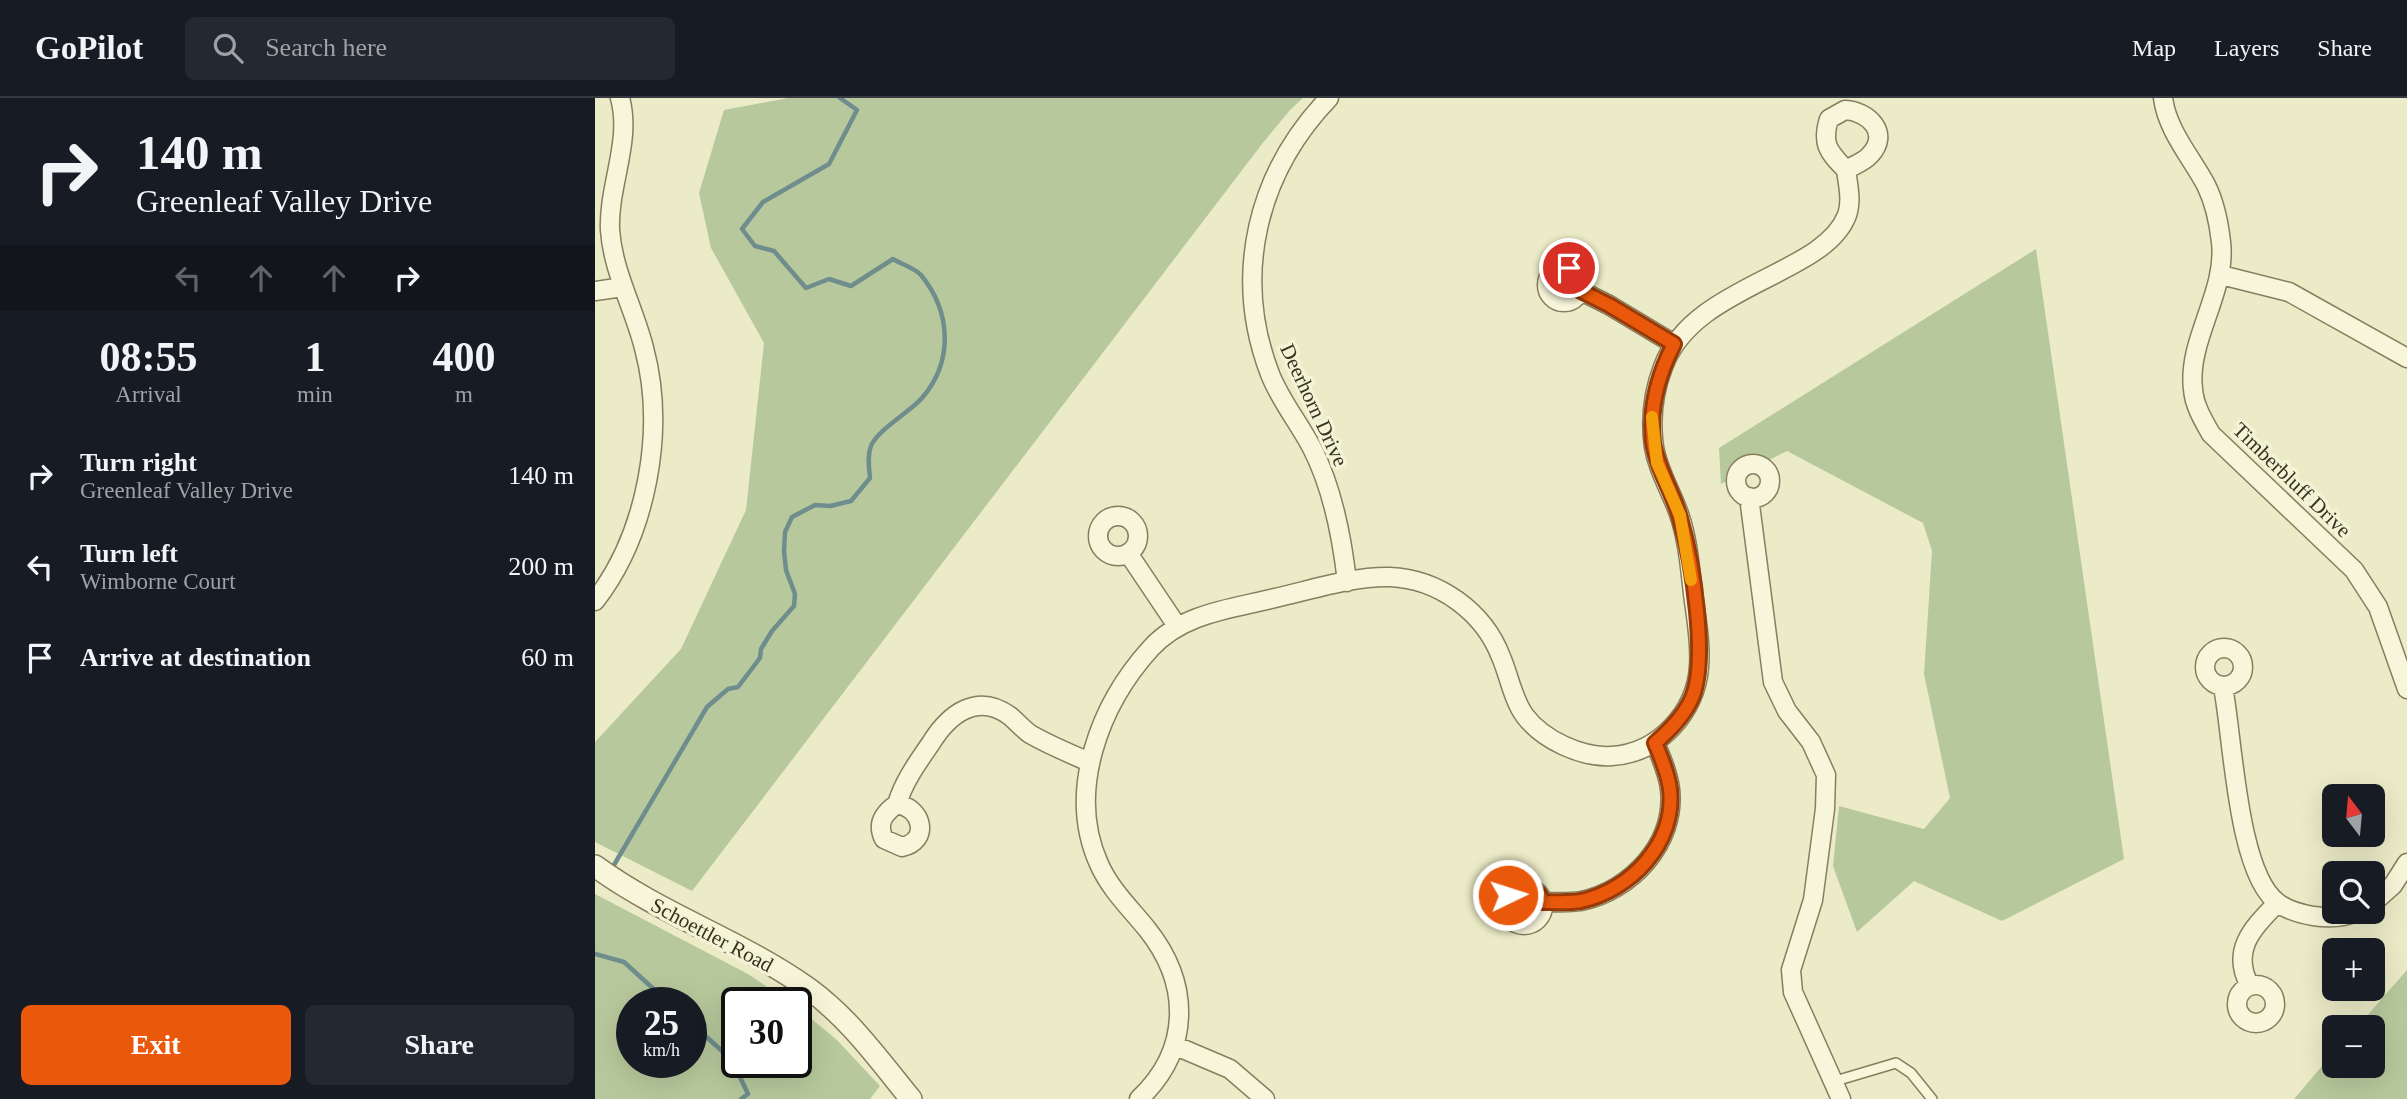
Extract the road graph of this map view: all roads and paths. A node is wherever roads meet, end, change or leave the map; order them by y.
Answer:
1 (620, 98) edge
2 (1329, 98) edge
3 (2163, 98) edge
4 (1846, 170) dead end
5 (2221, 275) junction
6 (623, 286) junction
7 (595, 291) edge
8 (1581, 291) dead end
9 (1674, 344) junction
10 (2407, 358) edge
11 (1749, 497) dead end
12 (1128, 553) dead end
13 (1347, 582) junction
14 (595, 601) edge
15 (1177, 626) junction
16 (2223, 687) dead end
17 (2407, 689) edge
18 (1655, 743) junction
19 (1089, 762) junction
20 (897, 804) dead end
21 (2407, 863) edge
22 (595, 866) edge
23 (2385, 892) edge
24 (1543, 902) dead end
25 (2277, 903) junction
26 (2322, 917) edge
27 (2250, 986) dead end
28 (1176, 1046) junction
29 (1832, 1082) junction
30 (911, 1099) edge
31 (1139, 1099) edge
32 (1265, 1099) edge
33 (1841, 1099) edge
34 (1932, 1099) edge

1 - 6 street
2 - 13 street, Deerhorn Drive
3 - 5 street, Timberbluff Drive
4 - 9 street
5 - 10 street
5 - 17 street, Timberbluff Drive
6 - 7 street
6 - 14 street
8 - 9 street
9 - 18 street
11 - 29 street
12 - 15 street
13 - 15 street
13 - 18 street
15 - 19 street
16 - 25 street
18 - 24 street
19 - 20 street
19 - 28 street
21 - 23 street
22 - 30 street, Schoettler Road
25 - 26 street
25 - 27 street
28 - 31 street
28 - 32 street
29 - 33 street
29 - 34 lane

